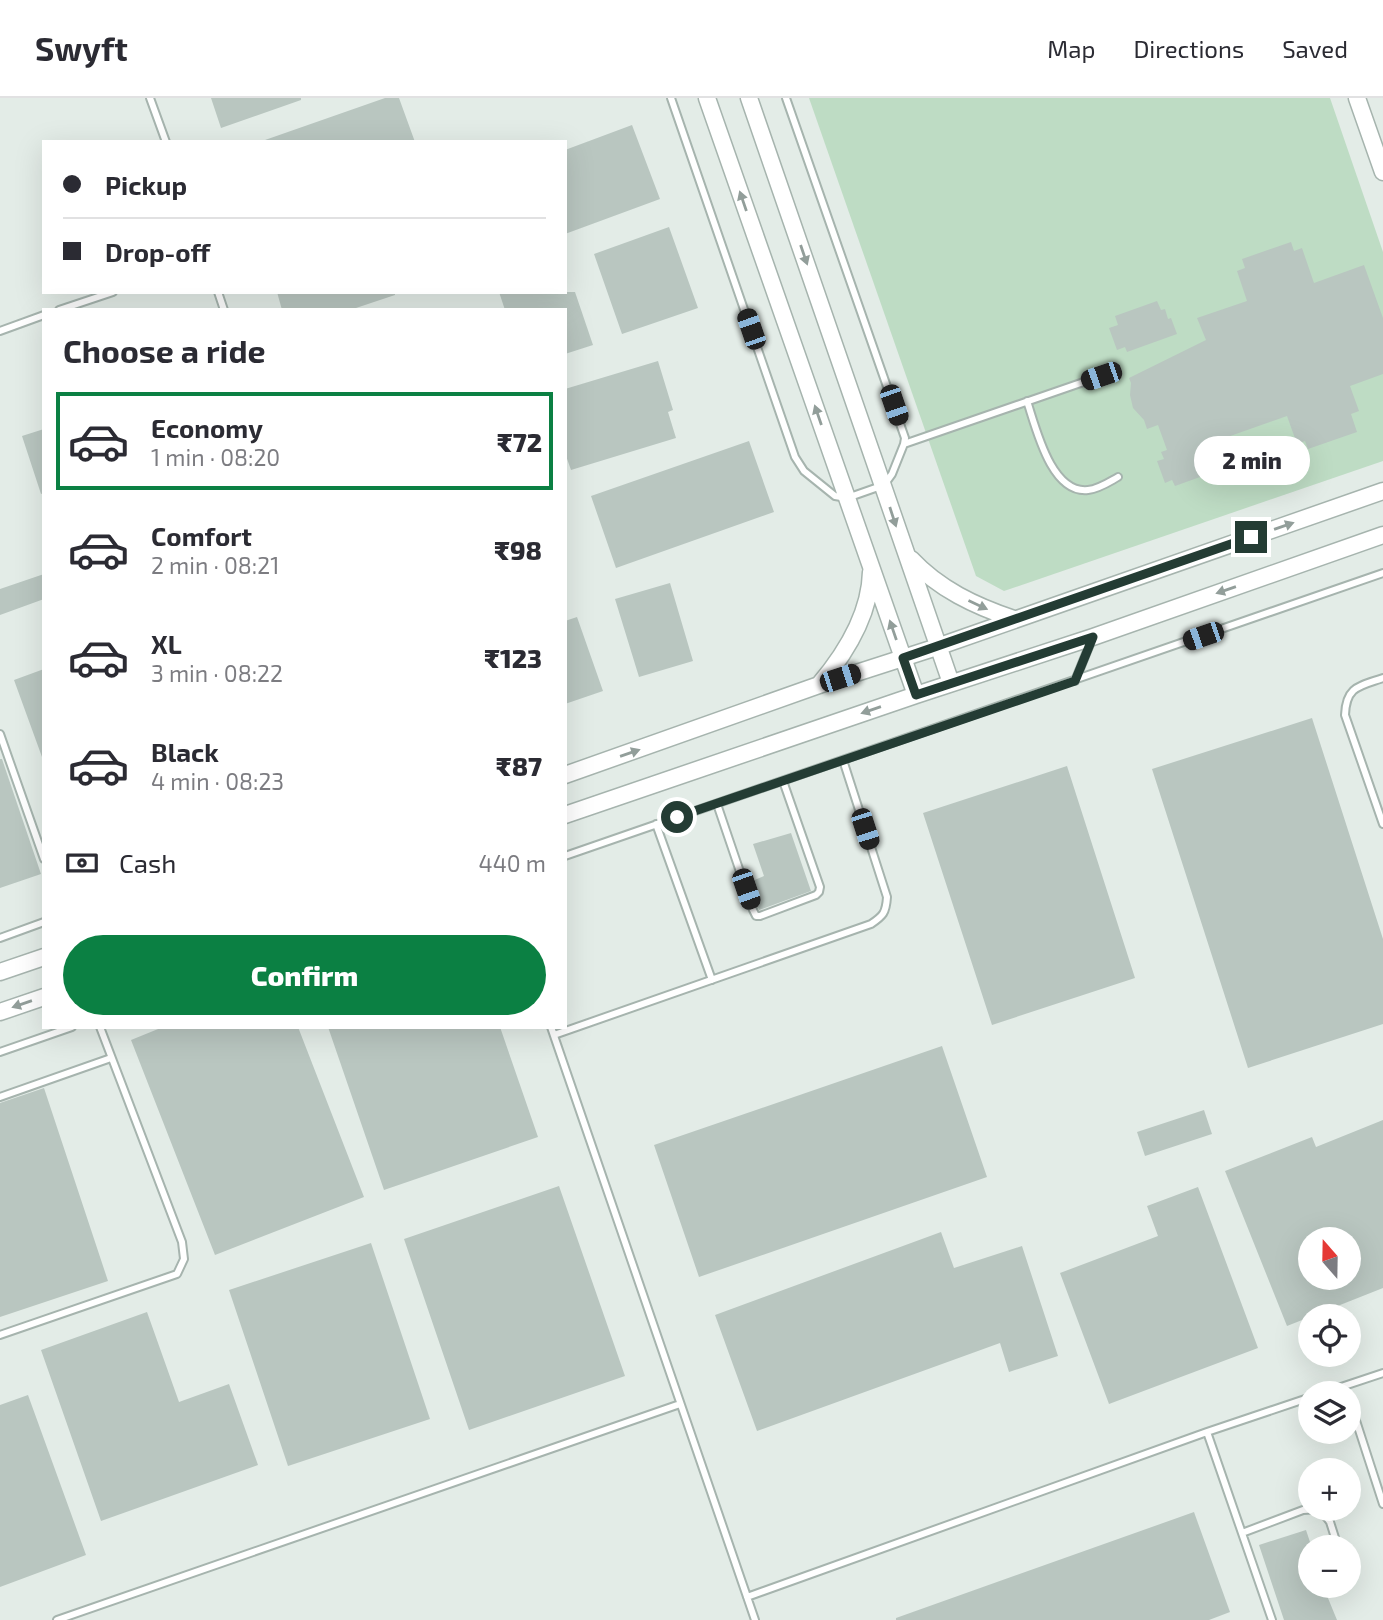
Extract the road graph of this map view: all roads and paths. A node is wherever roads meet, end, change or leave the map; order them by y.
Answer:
1 (150, 98) edge
2 (671, 98) edge
3 (707, 98) edge
4 (749, 98) edge
5 (786, 98) edge
6 (1357, 98) edge
7 (165, 140) edge
8 (1379, 145) edge
9 (1383, 172) edge
10 (101, 294) edge
11 (64, 308) edge
12 (42, 316) edge
13 (0, 331) edge
14 (1101, 376) dead end
15 (1027, 401) junction
16 (904, 444) junction
17 (1118, 477) dead end
18 (884, 485) junction
19 (1383, 491) edge
20 (847, 498) junction
21 (1383, 536) edge
22 (907, 555) junction
23 (872, 566) junction
24 (1383, 573) edge
25 (1013, 619) junction
26 (1093, 637) junction
27 (937, 647) junction
28 (903, 658) junction
29 (1383, 678) edge
30 (1075, 681) junction
31 (951, 683) junction
32 (819, 685) junction
33 (916, 695) junction
34 (0, 734) edge
35 (843, 760) junction
36 (567, 774) edge
37 (783, 781) junction
38 (717, 804) junction
39 (567, 814) edge
40 (656, 824) junction
41 (1383, 824) edge
42 (42, 853) edge
43 (567, 855) edge
44 (42, 923) edge
45 (0, 938) edge
46 (42, 958) edge
47 (0, 972) edge
48 (712, 980) junction
49 (42, 998) edge
50 (0, 1012) edge
51 (66, 1029) edge
52 (101, 1029) edge
53 (552, 1029) edge
54 (554, 1035) junction
55 (0, 1052) edge
56 (111, 1058) junction
57 (0, 1097) edge
58 (0, 1335) edge
59 (1383, 1373) edge
60 (1361, 1383) edge
61 (1298, 1401) edge
62 (680, 1404) junction
63 (1207, 1432) junction
64 (1361, 1436) edge
65 (1383, 1504) edge
66 (1242, 1533) junction
67 (1334, 1535) edge
68 (747, 1597) junction
69 (57, 1620) edge
70 (755, 1620) edge
71 (1272, 1620) edge

1 - 7 lane
2 - 20 lane
20 -> 3 street
4 -> 18 street
5 - 16 lane
6 - 8 street
8 - 9 street
10 - 11 lane
12 - 13 lane
14 - 15 lane
15 - 16 lane
15 - 17 lane
16 - 18 lane
18 - 20 lane
18 -> 22 street
25 -> 19 street
20 - 23 street
21 -> 26 street
22 -> 25 street
22 - 27 street
28 -> 23 street
23 - 32 street
24 - 30 lane
25 - 27 street
26 - 30 lane
26 - 31 street
27 - 28 street
27 - 31 street
28 - 32 street
28 - 33 street
29 - 41 lane
30 - 35 lane
31 - 33 street
36 -> 32 street
33 -> 39 street
34 - 42 lane
35 - 37 lane
35 - 48 lane
37 - 38 lane
37 - 38 lane
38 - 40 lane
40 - 43 lane
40 - 48 lane
44 - 45 lane
46 - 47 street
48 - 54 lane
49 -> 50 street
51 - 55 lane
52 - 56 lane
53 - 54 lane
54 - 62 lane
56 - 57 lane
56 - 58 lane
59 - 60 lane
61 - 63 lane
62 - 68 lane
62 - 69 lane
63 - 66 lane
63 - 68 lane
64 - 65 lane
66 - 67 lane
66 - 71 lane
68 - 70 lane

